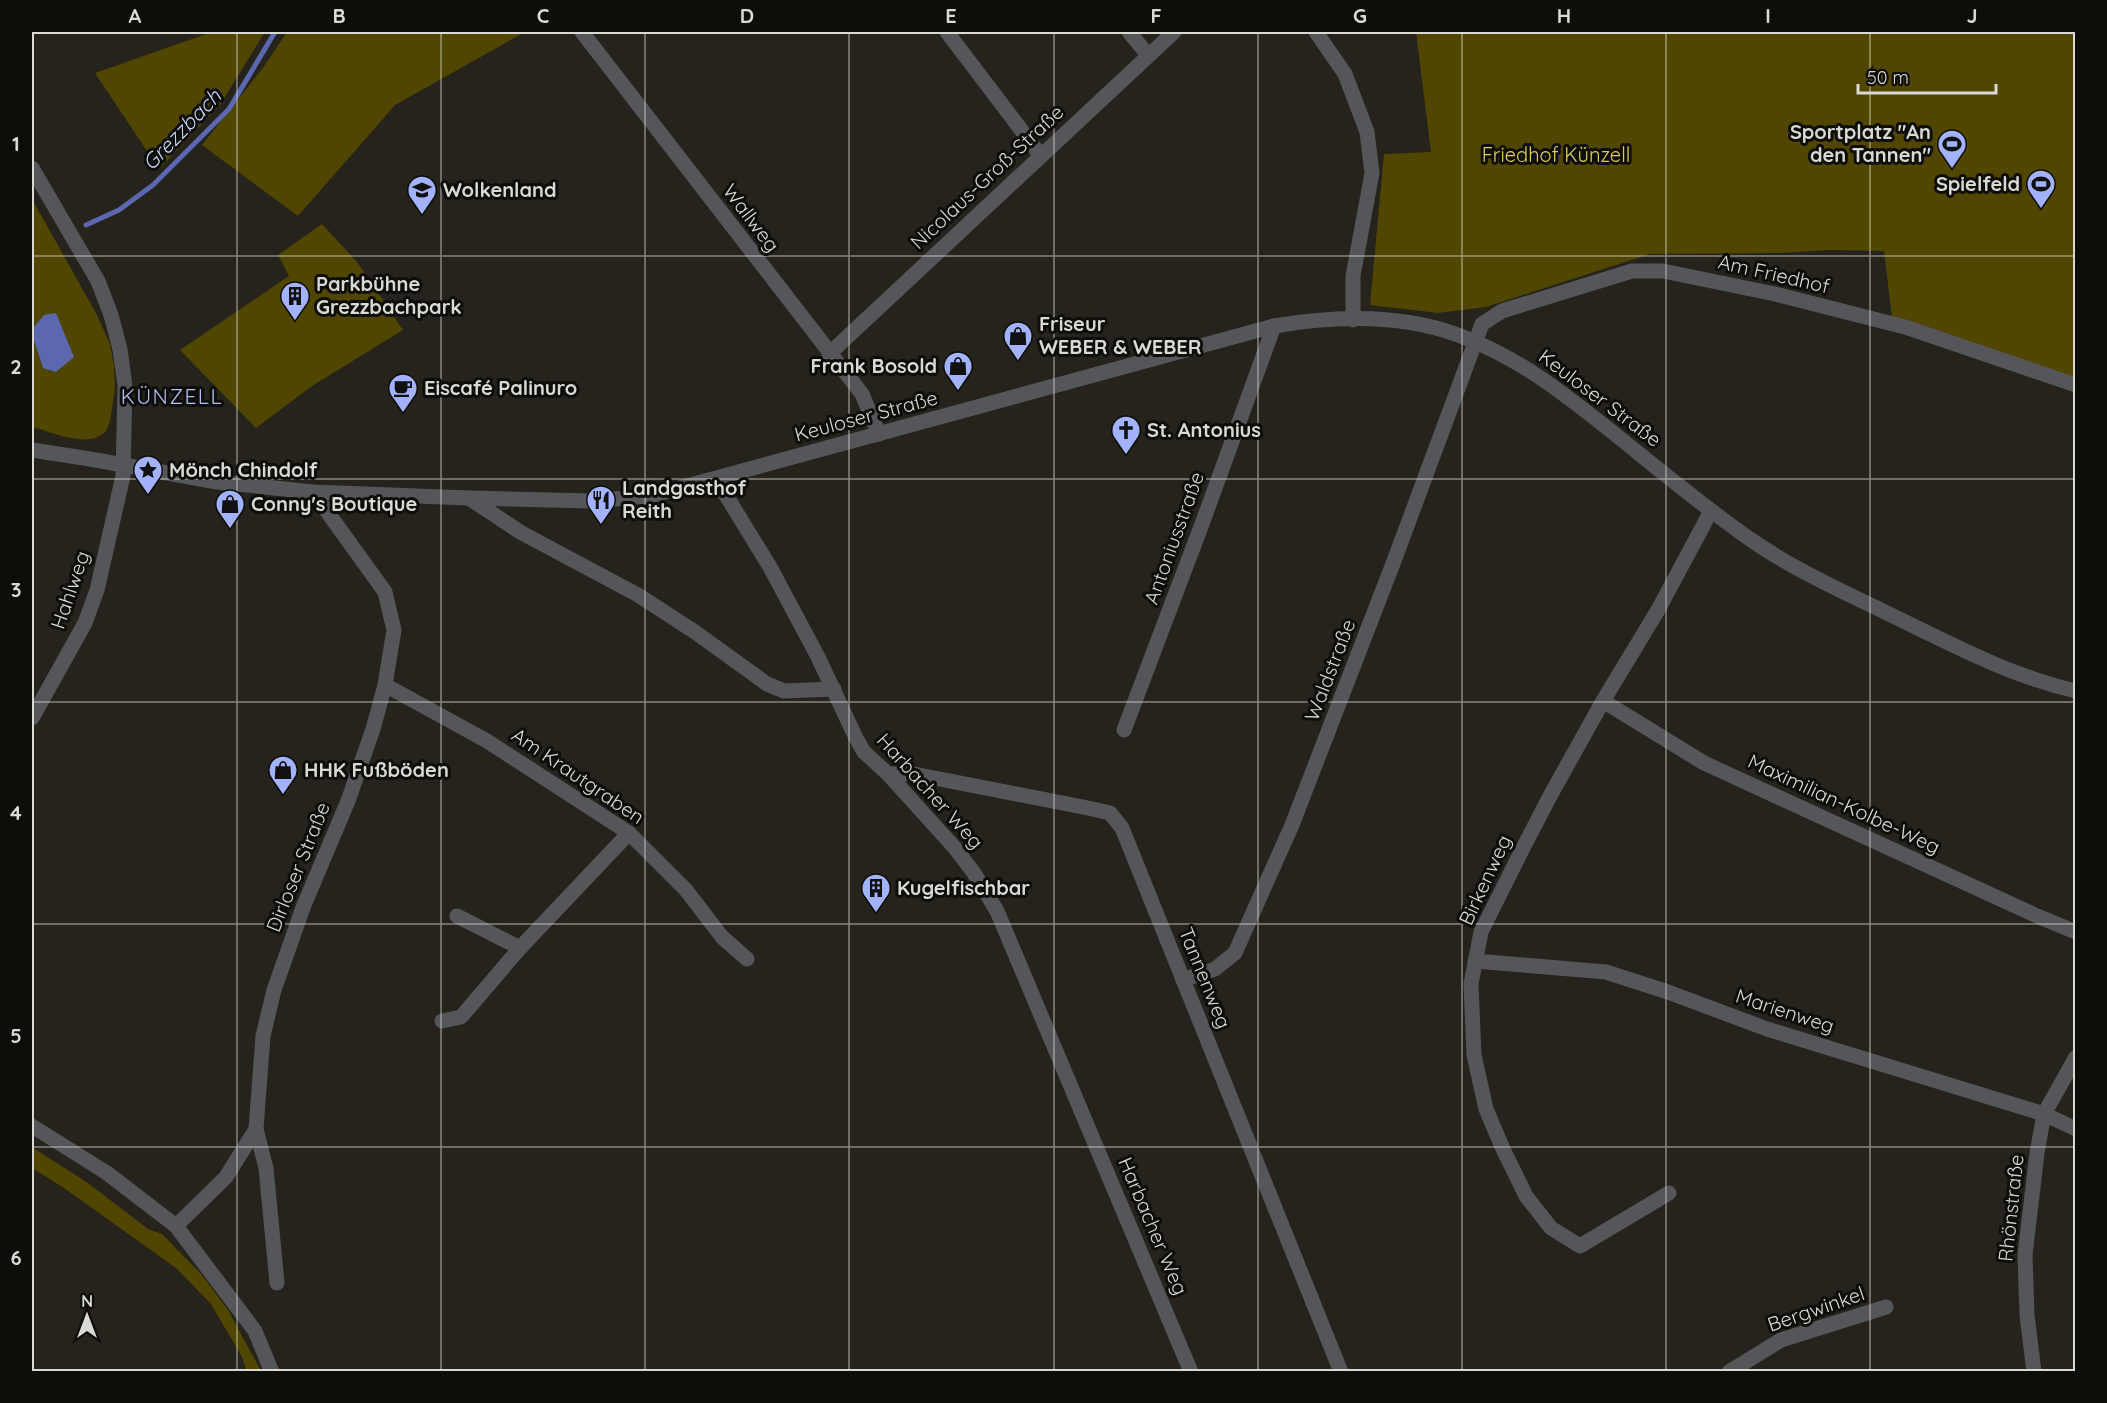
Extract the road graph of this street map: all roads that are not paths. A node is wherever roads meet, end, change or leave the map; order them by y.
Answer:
1 (582, 32) edge
2 (947, 32) edge
3 (1129, 32) edge
4 (1174, 32) edge
5 (1316, 32) edge
6 (1148, 55) junction
7 (1041, 156) junction
8 (32, 168) edge
9 (1353, 320) junction
10 (1274, 326) junction
11 (1474, 342) junction
12 (829, 354) junction
13 (2076, 385) edge
14 (879, 434) junction
15 (32, 450) edge
16 (124, 465) junction
17 (716, 479) junction
18 (313, 492) junction
19 (469, 498) junction
20 (1711, 511) junction
21 (385, 685) junction
22 (834, 689) junction
23 (2076, 691) edge
24 (1603, 700) junction
25 (32, 718) edge
26 (1124, 730) dead end
27 (888, 774) junction
28 (629, 832) junction
29 (457, 916) dead end
30 (2076, 932) edge
31 (520, 948) junction
32 (747, 959) dead end
33 (1475, 961) junction
34 (1183, 980) junction
35 (442, 1022) dead end
36 (2076, 1057) edge
37 (2044, 1114) junction
38 (32, 1126) edge
39 (256, 1129) junction
40 (2076, 1129) edge
41 (1669, 1192) dead end
42 (176, 1226) junction
43 (277, 1283) dead end
44 (1886, 1307) dead end
45 (272, 1371) edge
46 (1191, 1371) edge
47 (1341, 1371) edge
48 (1729, 1371) edge
49 (2034, 1371) edge

1 - 12 street, Wallweg
2 - 7 street
3 - 6 street
4 - 6 street, Nicolaus-Groß-Straße
5 - 9 street
6 - 7 street, Nicolaus-Groß-Straße
7 - 12 street, Nicolaus-Groß-Straße
8 - 16 street, Hahlweg
9 - 10 street, Keuloser Straße
9 - 11 street, Keuloser Straße
10 - 14 street, Keuloser Straße
10 - 26 street, Antoniusstraße
11 - 13 street, Am Friedhof
11 - 20 street, Keuloser Straße
11 - 34 street, Waldstraße
12 - 14 street, Wallweg
14 - 17 street, Keuloser Straße
15 - 16 street, Keuloser Straße
16 - 18 street, Keuloser Straße
16 - 25 street, Hahlweg
17 - 19 street, Keuloser Straße
17 - 22 street, Harbacher Weg
18 - 19 street, Keuloser Straße
18 - 21 street, Dirloser Straße
19 - 22 street
20 - 23 street, Keuloser Straße
20 - 24 street, Birkenweg
21 - 28 street, Am Krautgraben
21 - 39 street, Dirloser Straße
22 - 27 street, Harbacher Weg
24 - 30 street, Maximilian-Kolbe-Weg
24 - 33 street, Birkenweg
27 - 34 street, Tannenweg
27 - 46 street, Harbacher Weg
28 - 31 street
28 - 32 street, Am Krautgraben
29 - 31 street
31 - 35 street
33 - 37 street, Marienweg
33 - 41 street, Birkenweg
34 - 47 street, Tannenweg
36 - 37 street, Rhönstraße
37 - 40 street, Marienweg
37 - 49 street, Rhönstraße
38 - 42 street
39 - 42 street
39 - 43 street, Dirloser Straße
42 - 45 street
44 - 48 street, Bergwinkel

